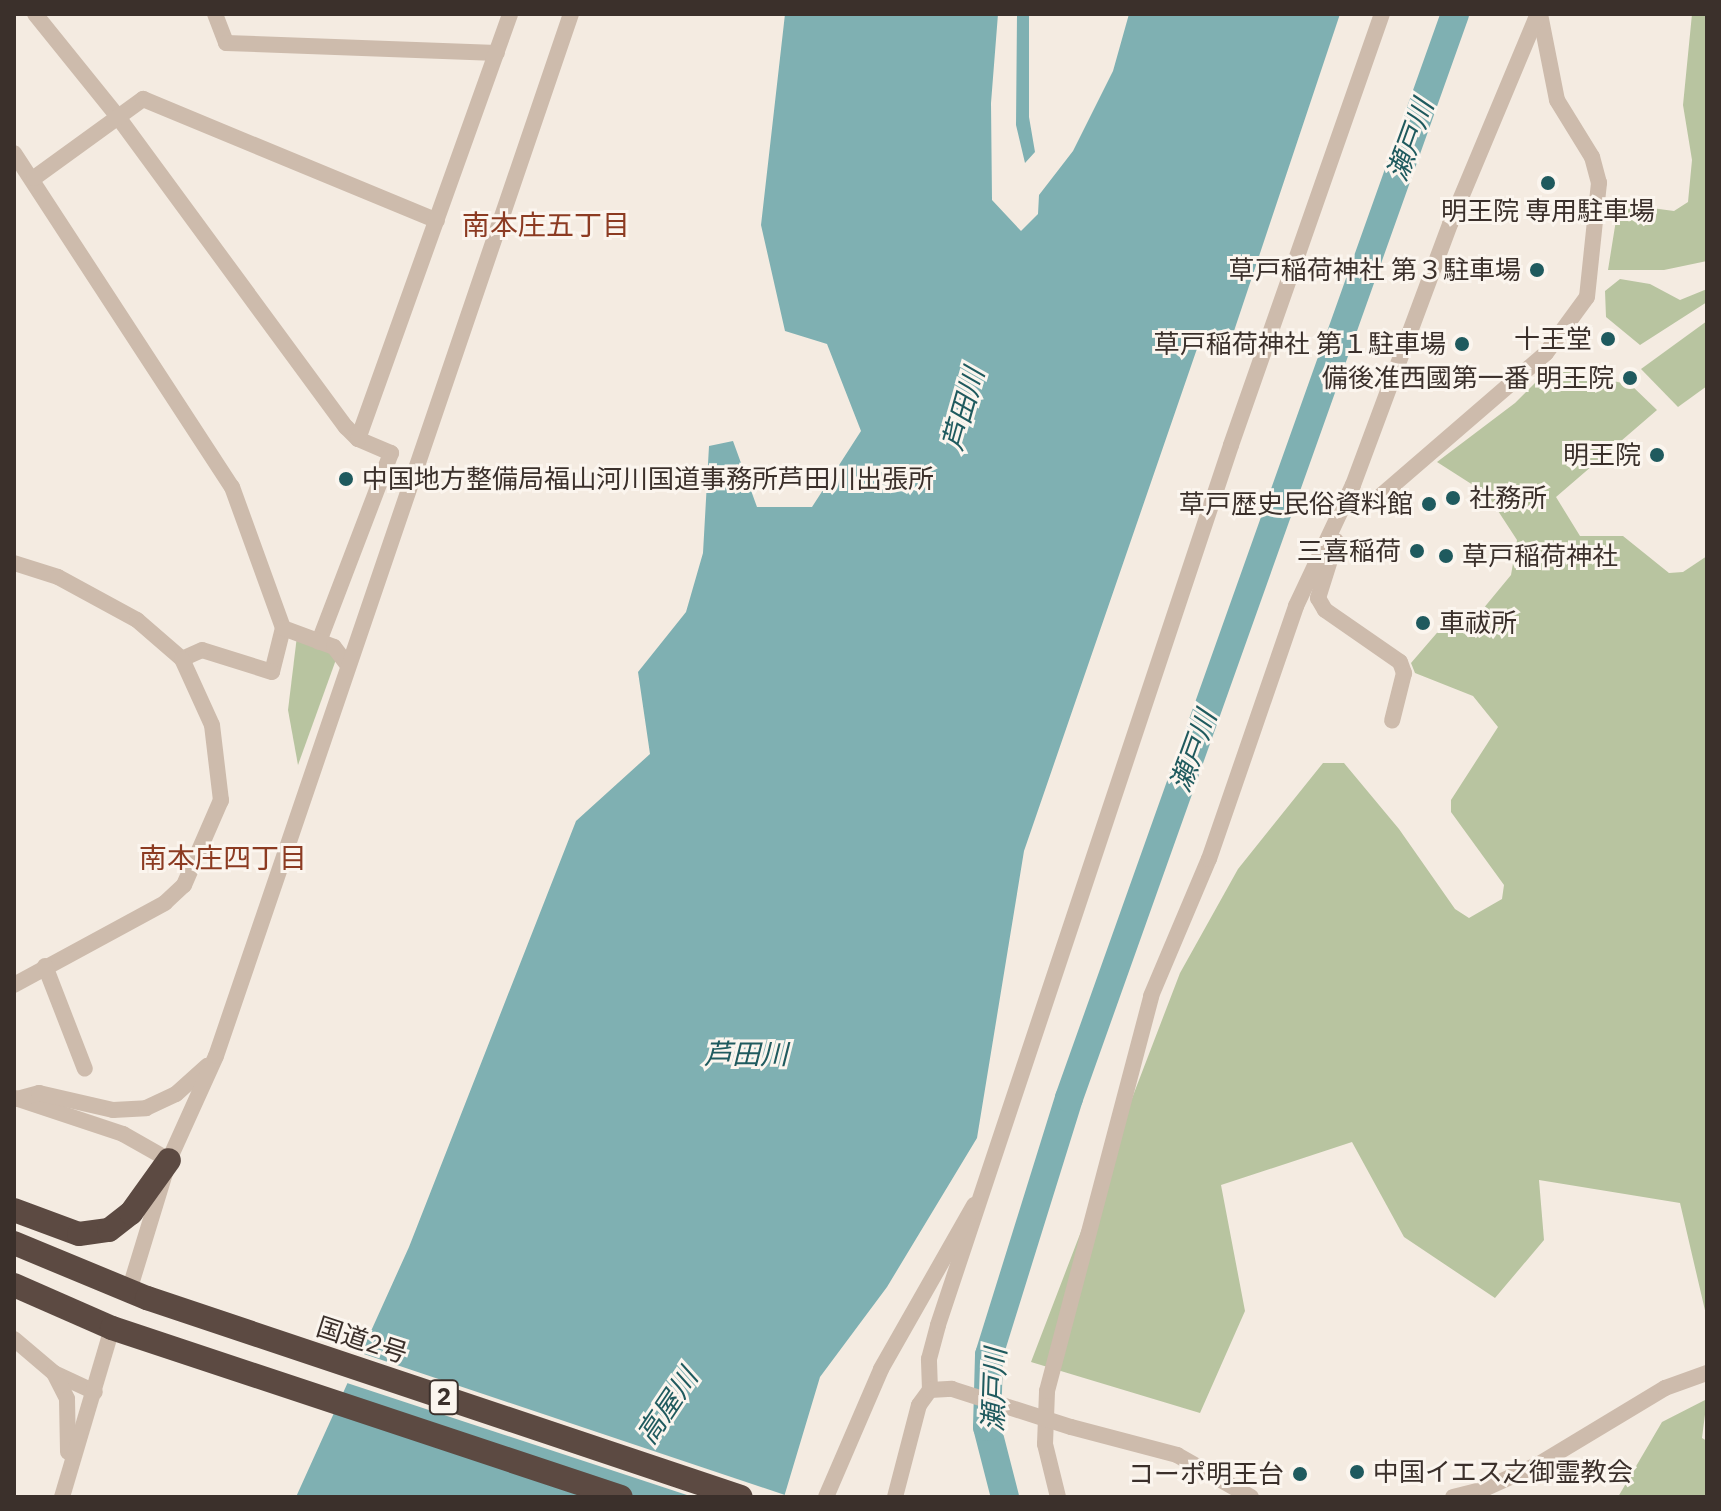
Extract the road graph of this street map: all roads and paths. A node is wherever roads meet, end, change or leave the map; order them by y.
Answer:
1 (35, 14) edge
2 (215, 14) edge
3 (510, 14) edge
4 (571, 14) edge
5 (1382, 14) edge
6 (1539, 14) edge
7 (497, 53) junction
8 (118, 117) junction
9 (14, 153) edge
10 (34, 178) junction
11 (437, 221) junction
12 (358, 439) junction
13 (1377, 499) dead end
14 (1339, 515) junction
15 (14, 563) edge
16 (283, 628) junction
17 (319, 642) junction
18 (182, 659) junction
19 (347, 664) junction
20 (1392, 721) dead end
21 (45, 966) junction
22 (14, 985) edge
23 (216, 1056) junction
24 (85, 1069) dead end
25 (16, 1098) edge
26 (169, 1160) junction
27 (989, 1180) junction
28 (14, 1210) edge
29 (14, 1243) edge
30 (934, 1271) junction
31 (14, 1285) edge
32 (138, 1294) junction
33 (944, 1306) junction
34 (112, 1328) junction
35 (14, 1339) edge
36 (54, 1373) junction
37 (1707, 1373) edge
38 (930, 1390) junction
39 (95, 1392) junction
40 (62, 1497) edge
41 (621, 1497) edge
42 (741, 1497) edge
43 (826, 1497) edge
44 (895, 1497) edge
45 (1058, 1497) edge
46 (1251, 1497) edge
47 (1453, 1497) edge

1 - 8 street
2 - 7 street
3 - 7 street
4 - 19 street
5 - 27 street
6 - 13 street
6 - 14 street
7 - 11 street
8 - 10 street
8 - 11 street
8 - 12 street
9 - 10 street
10 - 16 street
11 - 12 street
12 - 17 street
14 - 20 street
14 - 45 street
15 - 18 street
16 - 17 street
16 - 18 street
17 - 19 street
18 - 21 street
19 - 23 street
21 - 22 street
21 - 24 street
23 - 25 street
23 - 26 street
25 - 26 street
26 - 28 highway
26 - 32 street
27 - 30 street
27 - 33 street
29 - 32 highway, 国道2号 / 2
30 - 33 street
30 - 43 street
31 - 34 highway, 2
32 - 42 highway, 国道2号 / 2
33 - 38 street
34 - 39 street
34 - 41 highway, 2
35 - 36 street
36 - 39 street
36 - 40 street
37 - 47 street
38 - 44 street
38 - 46 street, bridge
39 - 40 street

